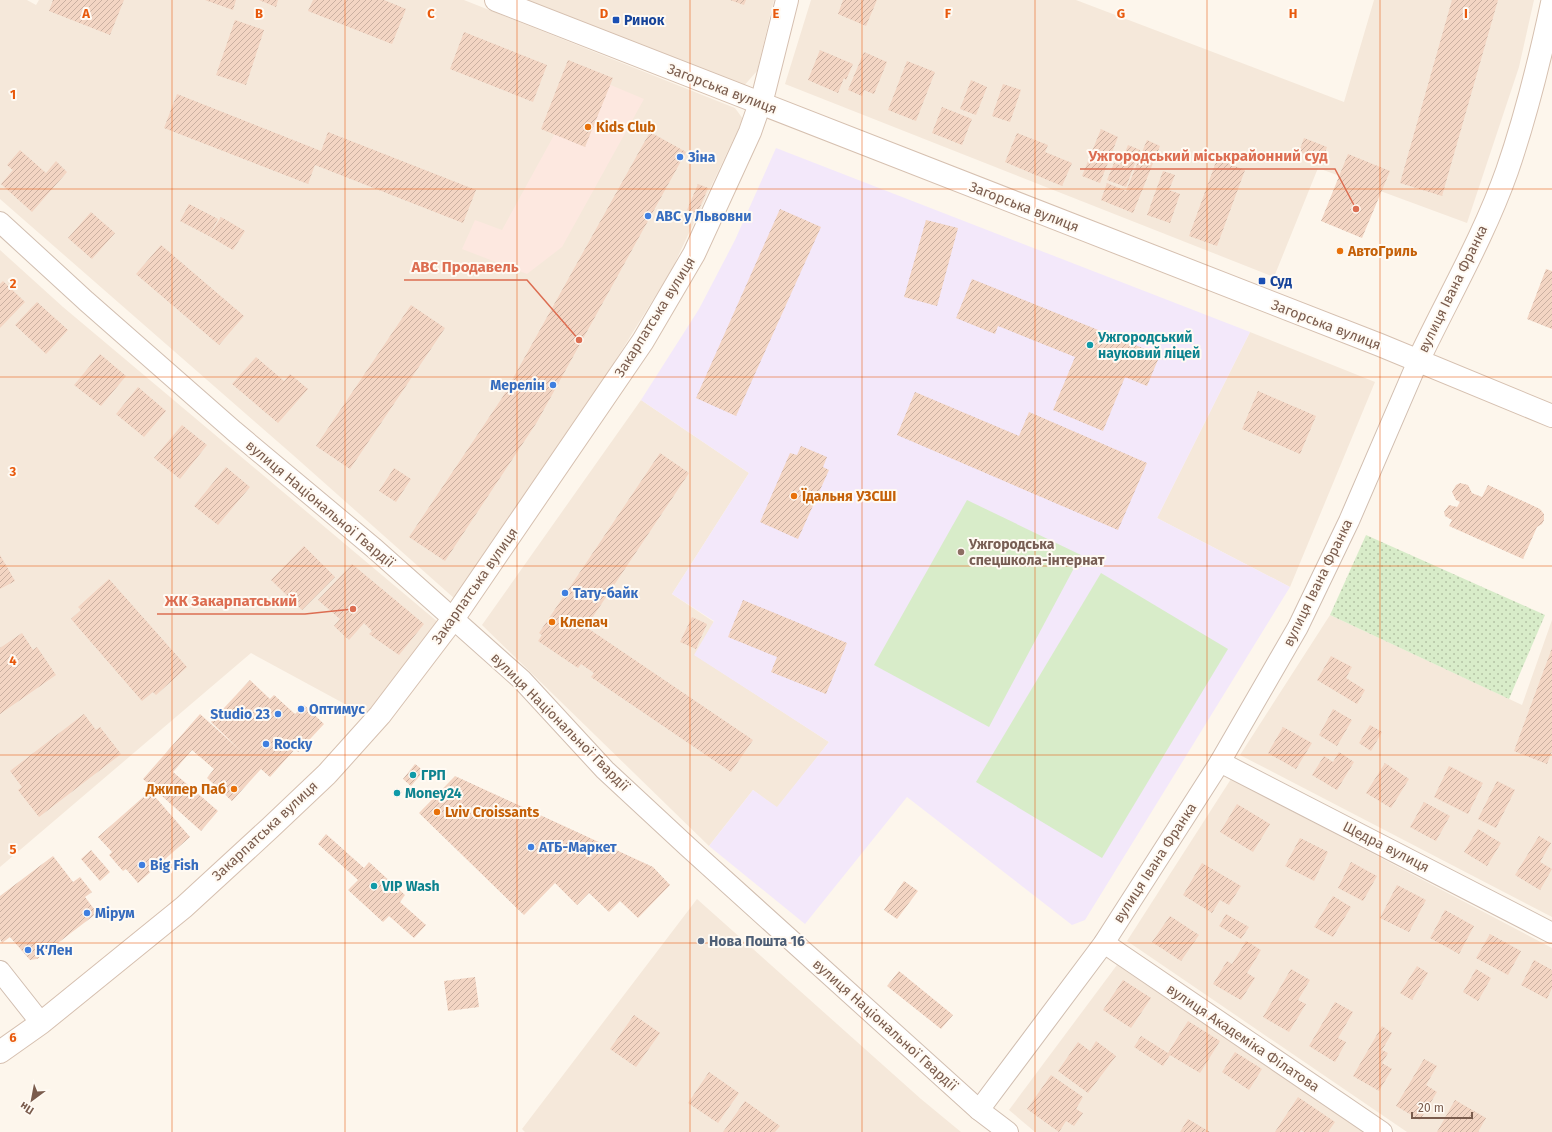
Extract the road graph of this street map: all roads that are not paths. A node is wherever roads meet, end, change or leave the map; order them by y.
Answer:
1 (496, 0) edge
2 (787, 0) edge
3 (1552, 3) edge
4 (759, 104) junction
5 (0, 222) edge
6 (1418, 361) junction
7 (1552, 416) edge
8 (453, 619) junction
9 (1220, 762) junction
10 (1552, 933) edge
11 (1104, 943) junction
12 (0, 971) edge
13 (41, 1023) junction
14 (0, 1052) edge
15 (979, 1110) junction
16 (1008, 1132) edge
17 (1382, 1132) edge

1 - 4 street, Загорська вулиця
2 - 4 street, Закарпатська вулиця
3 - 6 street, вулиця Івана Франка
4 - 6 street, Загорська вулиця
4 - 8 street, Закарпатська вулиця
5 - 8 street, вулиця Національної Гвардії
6 - 7 street, Загорська вулиця
6 - 9 street, вулиця Івана Франка
8 - 13 street, Закарпатська вулиця
8 - 15 street, вулиця Національної Гвардії
9 - 10 street, Щедра вулиця
9 - 11 street, вулиця Івана Франка
11 - 15 street, вулиця Івана Франка
11 - 17 street, вулиця Академіка Філатова
12 - 13 street
13 - 14 street, Закарпатська вулиця
15 - 16 street, вулиця Національної Гвардії

